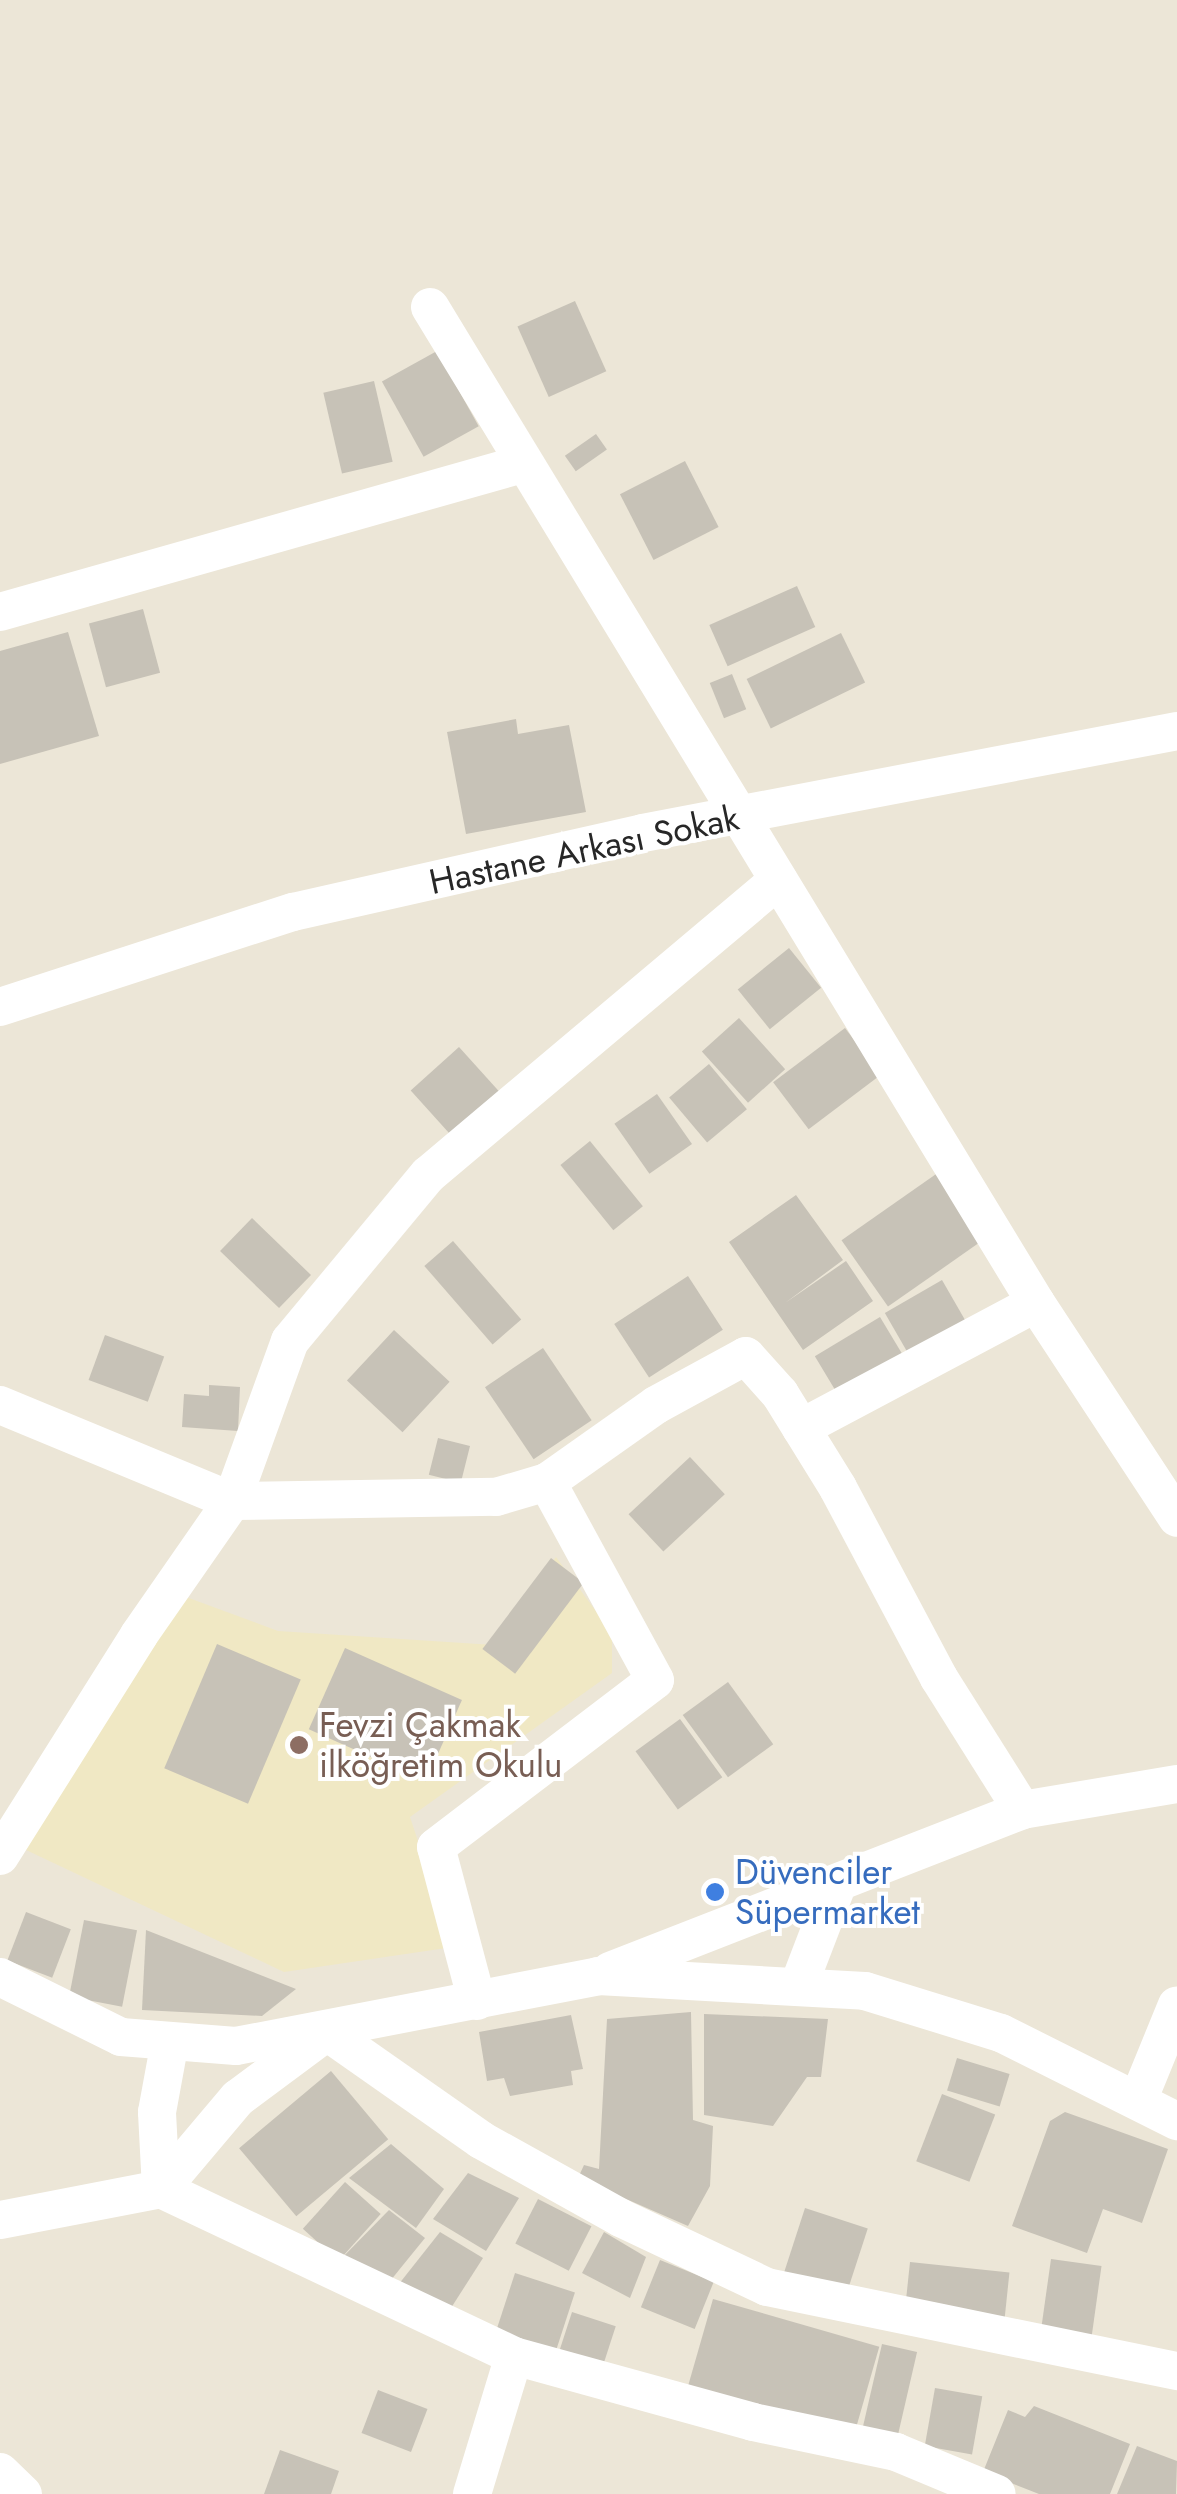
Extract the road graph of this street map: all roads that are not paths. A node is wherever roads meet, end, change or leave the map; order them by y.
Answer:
1 (430, 307) dead end
2 (522, 464) junction
3 (0, 612) edge
4 (1177, 731) edge
5 (742, 817) junction
6 (778, 880) junction
7 (0, 1007) edge
8 (1036, 1303) junction
9 (0, 1405) edge
10 (801, 1428) junction
11 (546, 1482) junction
12 (232, 1502) junction
13 (1177, 1518) edge
14 (1177, 1784) edge
15 (1022, 1810) junction
16 (0, 1856) edge
17 (838, 1884) junction
18 (598, 1976) junction
19 (0, 1977) edge
20 (798, 1987) junction
21 (476, 2001) junction
22 (1177, 2005) edge
23 (327, 2032) junction
24 (170, 2041) junction
25 (1138, 2098) junction
26 (1177, 2120) edge
27 (162, 2188) junction
28 (0, 2220) edge
29 (514, 2356) junction
30 (1177, 2371) edge
31 (0, 2472) edge
32 (918, 2477) edge
33 (23, 2494) edge
34 (472, 2494) edge
35 (997, 2494) edge

1 - 2 street
2 - 3 street
2 - 5 street
4 - 5 street, Hastane Arkası Sokak
5 - 6 street
5 - 7 street, Hastane Arkası Sokak
6 - 8 street
6 - 12 street
8 - 10 street
8 - 13 street
9 - 12 street
10 - 11 street
10 - 15 street
11 - 12 street
11 - 21 street
12 - 16 street
14 - 15 street
15 - 17 street
17 - 18 street
17 - 20 street
18 - 20 street
18 - 21 street
19 - 24 street
20 - 25 street
21 - 23 street
22 - 25 street
23 - 24 street
23 - 27 street
23 - 30 street
24 - 27 street
25 - 26 street
27 - 28 street
27 - 29 street
29 - 32 street
29 - 34 street
31 - 33 street
32 - 35 street

